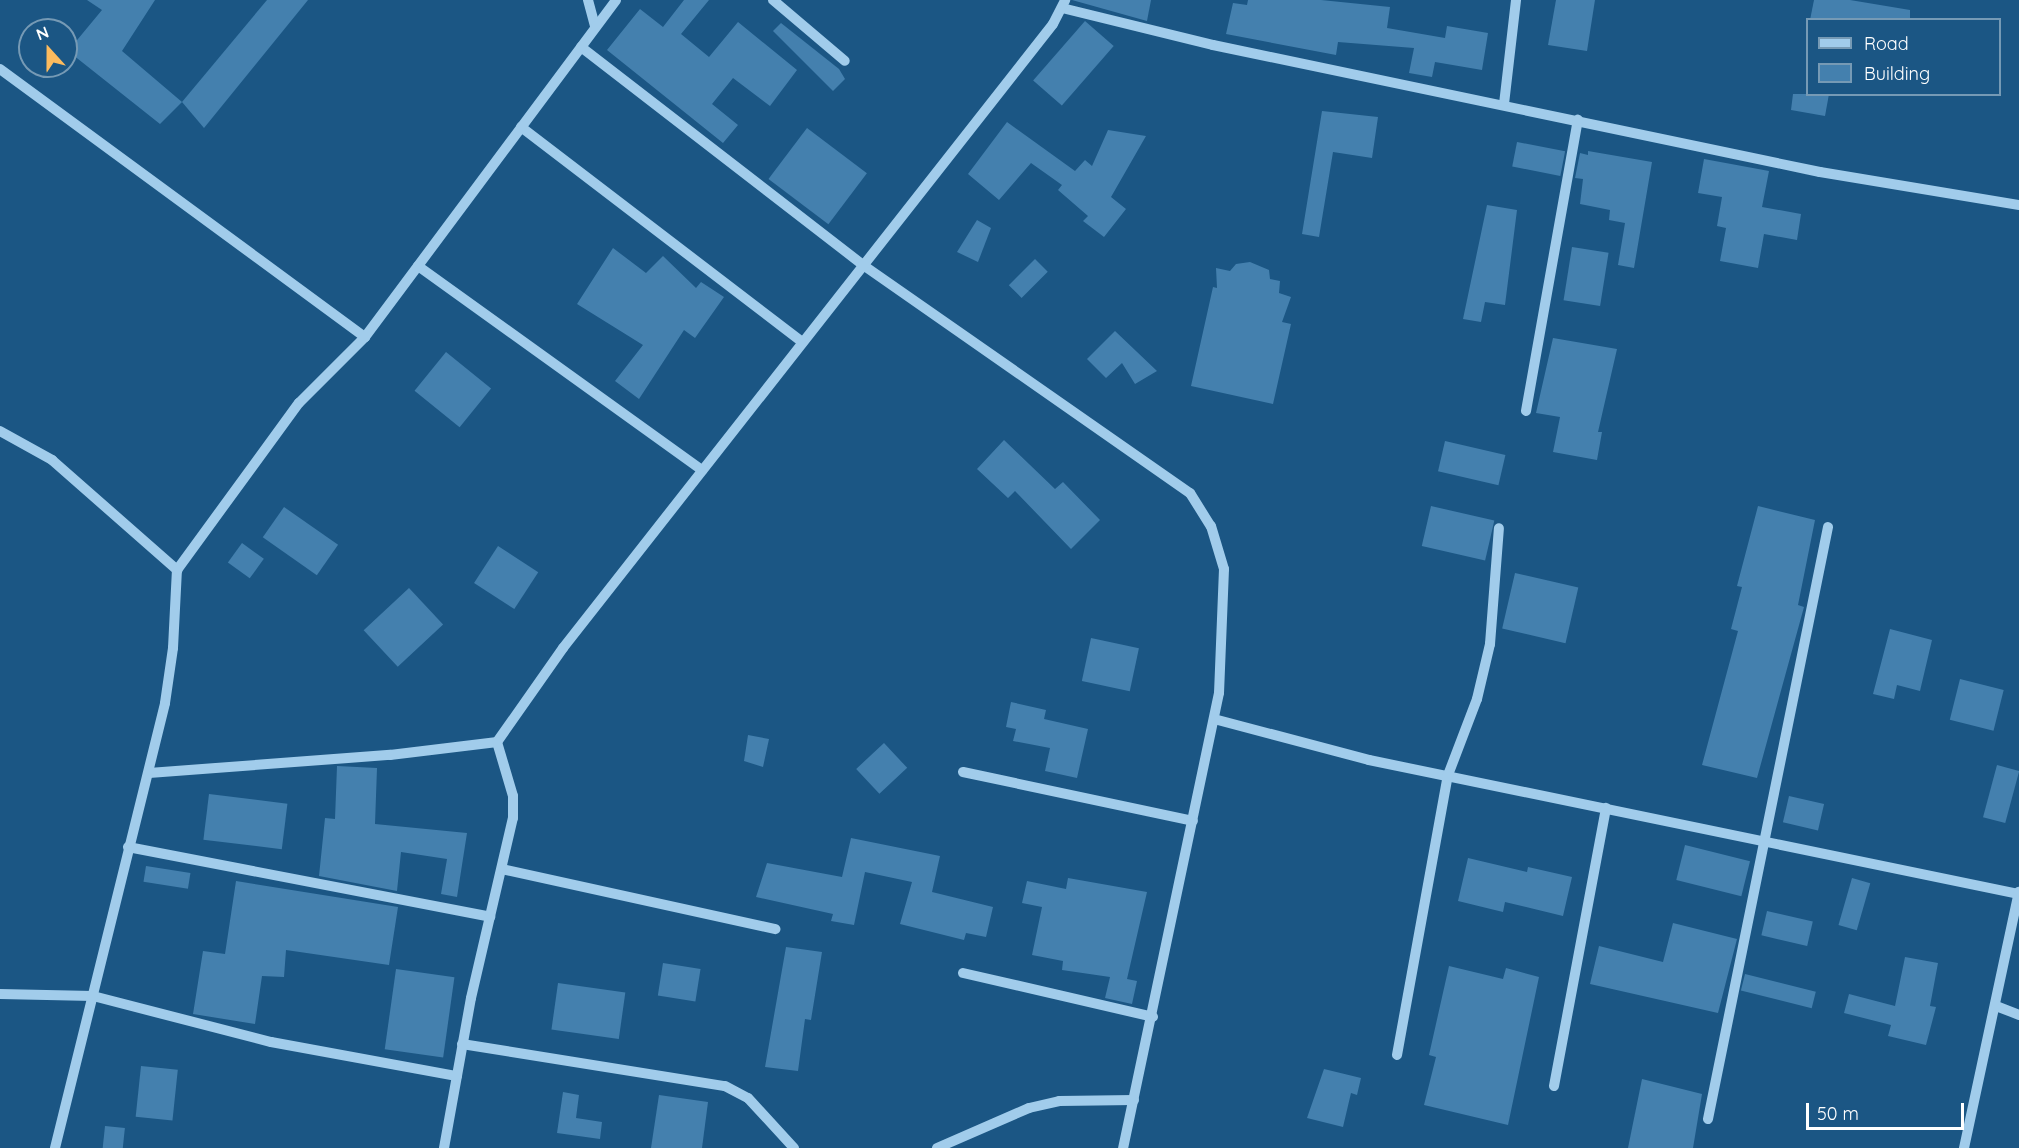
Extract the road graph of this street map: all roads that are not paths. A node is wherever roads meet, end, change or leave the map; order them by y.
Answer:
1 (588, 0) edge
2 (616, 0) edge
3 (773, 0) edge
4 (1516, 0) edge
5 (1064, 4) edge
6 (596, 27) junction
7 (581, 47) junction
8 (845, 61) dead end
9 (0, 69) edge
10 (1504, 104) junction
11 (1578, 120) junction
12 (521, 127) junction
13 (2019, 205) edge
14 (863, 265) junction
15 (418, 266) junction
16 (365, 337) junction
17 (802, 342) junction
18 (1526, 411) dead end
19 (0, 431) edge
20 (702, 470) junction
21 (1828, 527) dead end
22 (1499, 528) dead end
23 (177, 570) junction
24 (1214, 719) junction
25 (497, 742) junction
26 (149, 772) junction
27 (963, 772) dead end
28 (1448, 776) junction
29 (1606, 808) junction
30 (1193, 821) junction
31 (1765, 840) junction
32 (128, 847) junction
33 (502, 869) junction
34 (2019, 893) edge
35 (490, 917) junction
36 (776, 929) dead end
37 (963, 973) dead end
38 (0, 994) edge
39 (93, 996) junction
40 (1996, 1006) junction
41 (2019, 1015) edge
42 (1153, 1017) junction
43 (462, 1044) junction
44 (1397, 1055) dead end
45 (457, 1076) junction
46 (1554, 1086) dead end
47 (1134, 1100) junction
48 (1708, 1119) dead end
49 (55, 1148) edge
50 (444, 1148) edge
51 (794, 1148) edge
52 (936, 1148) edge
53 (1123, 1148) edge
54 (1964, 1148) edge

1 - 6 street
2 - 6 street
3 - 8 street
4 - 10 street
5 - 10 street
5 - 14 street
6 - 7 street
7 - 12 street
7 - 14 street
9 - 16 street
10 - 11 street
11 - 13 street
11 - 18 street
12 - 15 street
12 - 17 street
14 - 17 street
14 - 24 street
15 - 16 street
15 - 20 street
16 - 23 street
17 - 20 street
19 - 23 street
20 - 25 street
21 - 31 street
22 - 28 street
23 - 26 street
24 - 28 street
24 - 30 street
25 - 26 street
25 - 33 street
26 - 32 street
27 - 30 street
28 - 29 street
28 - 44 street
29 - 31 street
29 - 46 street
30 - 42 street
31 - 34 street
31 - 48 street
32 - 35 street
32 - 39 street
33 - 35 street
33 - 36 street
34 - 40 street
35 - 43 street
37 - 42 street
38 - 39 street
39 - 45 street
39 - 49 street
40 - 41 street
40 - 54 street
42 - 47 street
43 - 45 street
43 - 51 street
45 - 50 street
47 - 52 street
47 - 53 street

